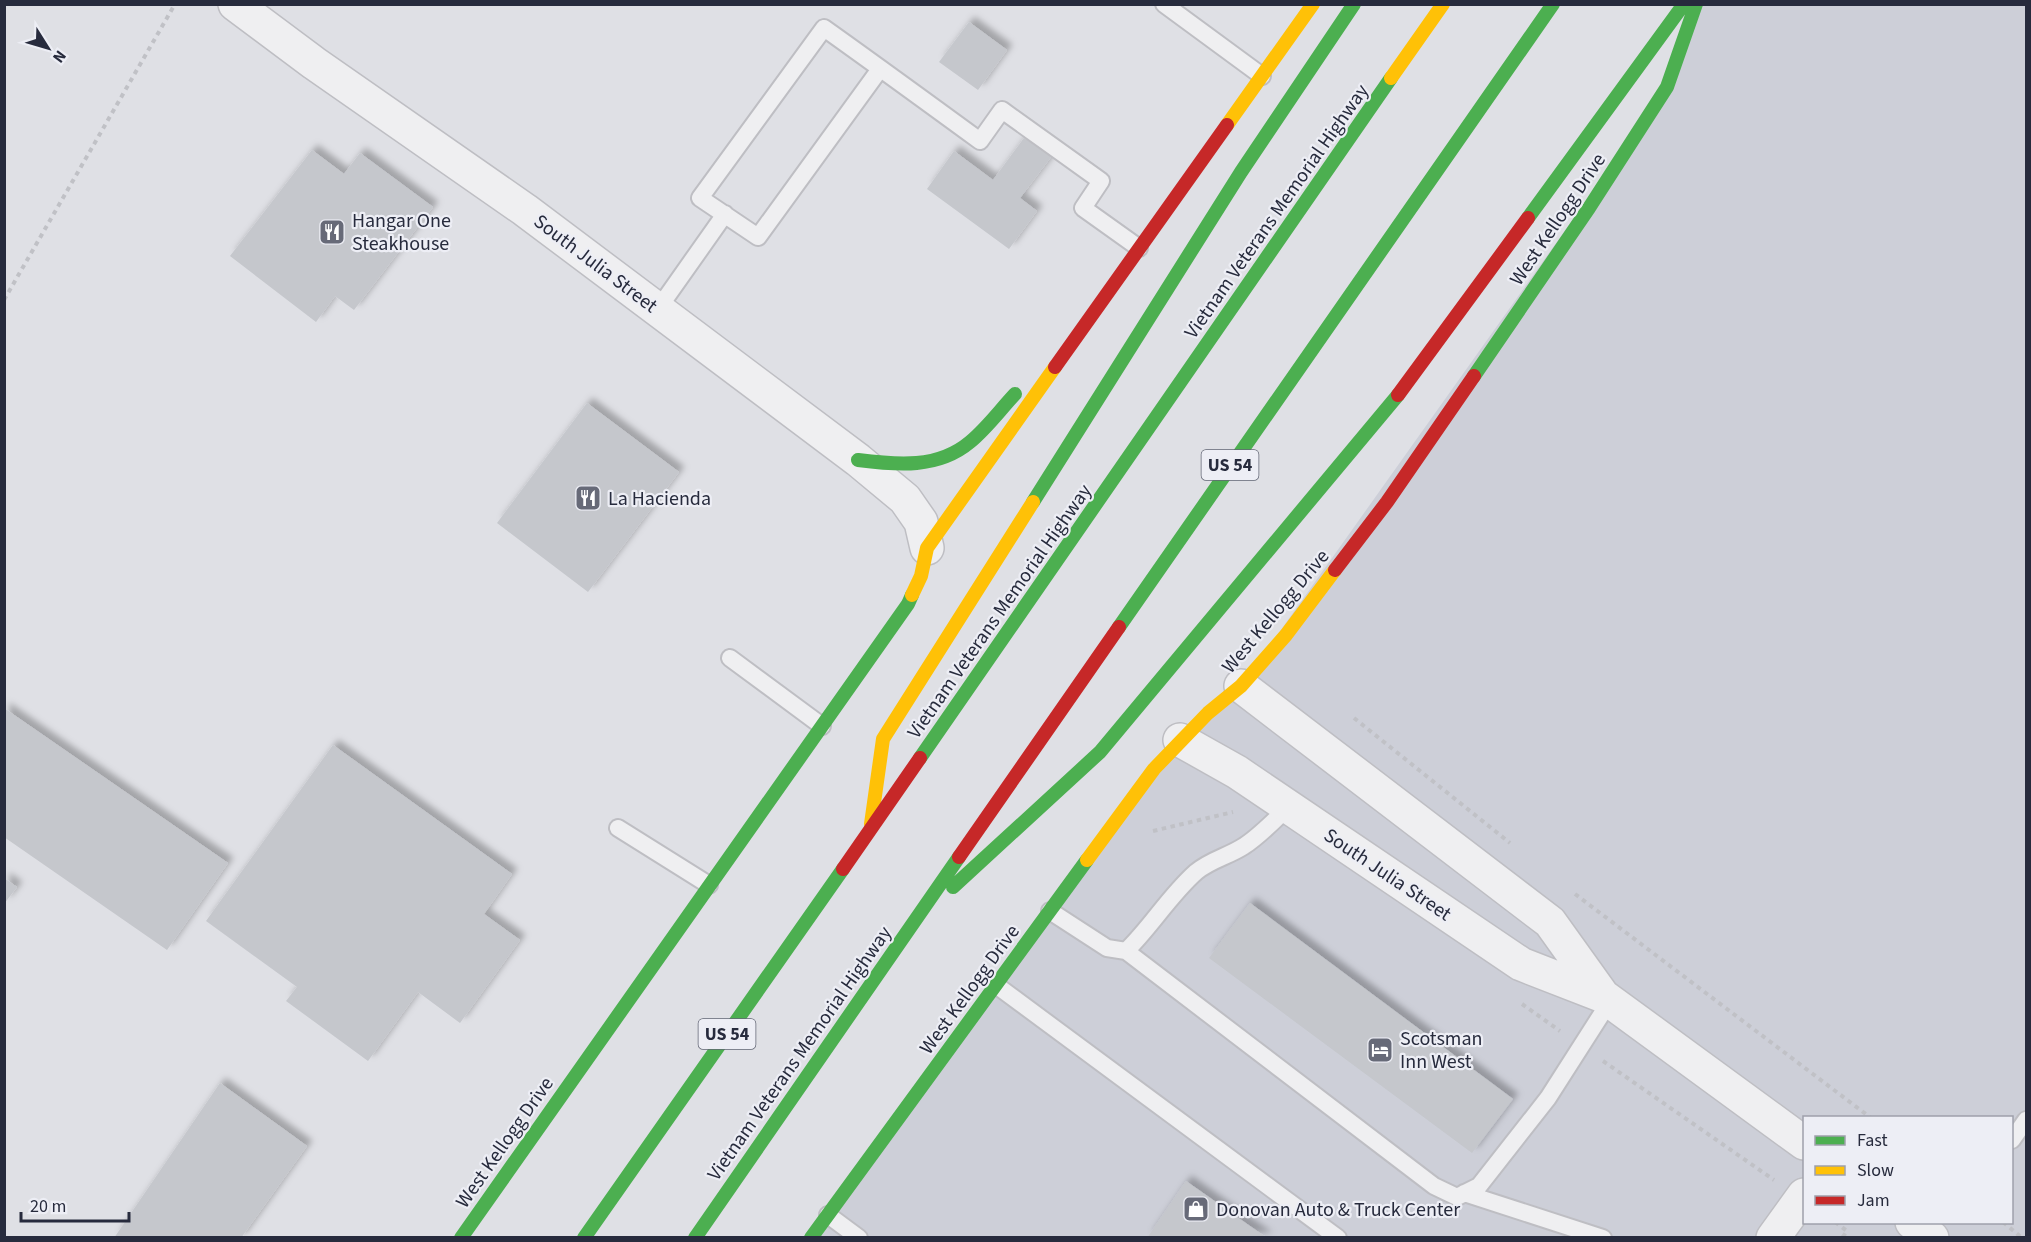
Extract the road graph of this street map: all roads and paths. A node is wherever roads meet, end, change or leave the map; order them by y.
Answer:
1 (175, 4) edge
2 (236, 4) edge
3 (1164, 4) edge
4 (1313, 4) edge
5 (1354, 4) edge
6 (1443, 4) edge
7 (1553, 4) edge
8 (1684, 4) edge
9 (1696, 4) edge
10 (880, 69) junction
11 (1262, 76) junction
12 (726, 214) junction
13 (1139, 248) junction
14 (4, 300) edge
15 (1096, 307) junction
16 (658, 309) junction
17 (858, 460) junction
18 (927, 548) junction
19 (730, 658) dead end
20 (1241, 686) junction
21 (1354, 718) dead end
22 (822, 726) junction
23 (1180, 740) junction
24 (1289, 807) junction
25 (618, 828) dead end
26 (870, 830) junction
27 (1512, 845) dead end
28 (709, 885) junction
29 (1569, 889) dead end
30 (1050, 911) junction
31 (910, 927) junction
32 (1126, 951) junction
33 (996, 985) junction
34 (1607, 998) junction
35 (1868, 1116) edge
36 (2026, 1120) edge
37 (2018, 1138) edge
38 (1803, 1142) edge
39 (1464, 1193) junction
40 (1803, 1196) edge
41 (828, 1215) junction
42 (1838, 1224) edge
43 (2005, 1224) edge
44 (461, 1238) edge
45 (584, 1238) edge
46 (695, 1238) edge
47 (812, 1238) edge
48 (859, 1238) edge
49 (1338, 1238) edge
50 (1603, 1238) edge
51 (1773, 1238) edge
52 (1842, 1238) edge
53 (2022, 1238) edge

1 - 14 path
2 - 16 street, South Julia Street
3 - 11 lane
4 - 11 main road, West Kellogg Drive
5 - 26 main road
6 - 26 main road, Vietnam Veterans Memorial Highway / US 54
7 - 31 main road, Vietnam Veterans Memorial Highway / US 54
8 - 31 main road
9 - 20 main road, West Kellogg Drive
10 - 12 lane
10 - 12 lane
10 - 13 lane
11 - 13 main road, West Kellogg Drive
12 - 16 lane
13 - 15 main road, West Kellogg Drive
15 - 17 main road
15 - 18 main road, West Kellogg Drive
16 - 17 street, South Julia Street
17 - 18 street, South Julia Street
18 - 22 main road, West Kellogg Drive
19 - 22 lane
20 - 23 main road, West Kellogg Drive
20 - 34 street, South Julia Street
21 - 27 path
22 - 28 main road, West Kellogg Drive
23 - 24 street, South Julia Street
23 - 30 main road, West Kellogg Drive
24 - 32 lane
24 - 34 street, South Julia Street
25 - 28 lane
26 - 45 main road, Vietnam Veterans Memorial Highway / US 54
28 - 44 main road, West Kellogg Drive
29 - 35 path
30 - 32 lane
30 - 33 main road, West Kellogg Drive
31 - 46 main road, Vietnam Veterans Memorial Highway / US 54
32 - 39 lane
33 - 41 main road, West Kellogg Drive
33 - 49 lane
34 - 38 street, South Julia Street
34 - 39 lane
36 - 37 lane
39 - 50 lane
40 - 51 street
41 - 47 main road, West Kellogg Drive
41 - 48 lane
42 - 52 path
43 - 53 path

